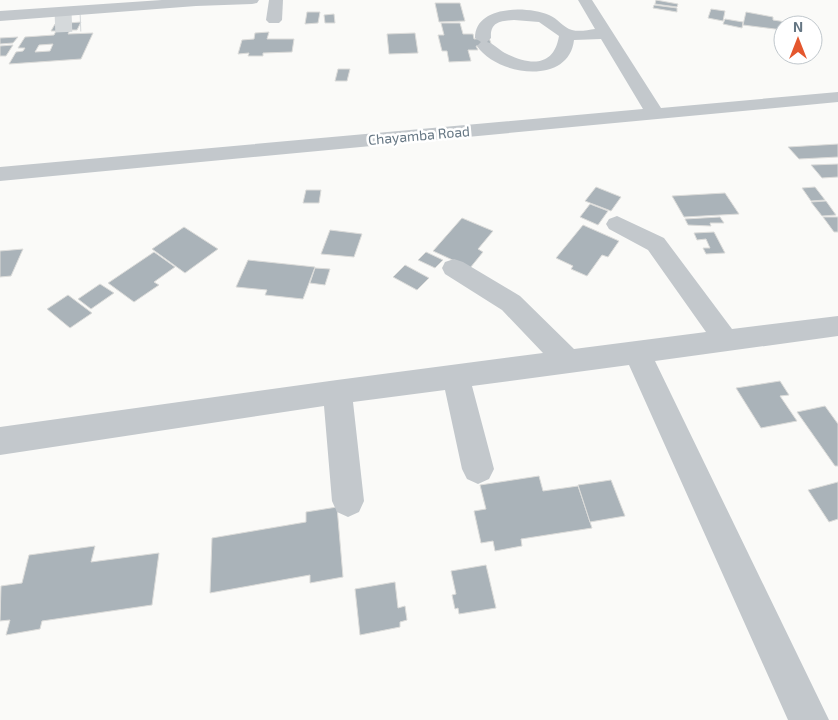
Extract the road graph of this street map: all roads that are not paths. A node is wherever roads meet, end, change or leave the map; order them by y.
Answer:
1 (252, 0) edge
2 (276, 0) edge
3 (585, 0) edge
4 (196, 1) edge
5 (100, 8) junction
6 (0, 16) edge
7 (274, 20) dead end
8 (81, 23) tunnel mouth
9 (55, 24) tunnel mouth
10 (4, 32) dead end
11 (605, 34) junction
12 (566, 35) junction
13 (838, 97) edge
14 (654, 113) junction
15 (0, 174) edge
16 (617, 224) dead end
17 (454, 268) dead end
18 (838, 326) edge
19 (726, 341) junction
20 (637, 353) junction
21 (568, 361) junction
22 (456, 378) junction
23 (337, 392) junction
24 (0, 424) edge
25 (14, 439) edge
26 (478, 469) dead end
27 (348, 501) dead end
28 (809, 720) edge

1 - 4 street
2 - 7 street
3 - 11 street
4 - 5 street
5 - 6 street
5 - 8 street
9 - 10 street
11 - 12 street
11 - 14 street
12 - 12 street
13 - 14 street, Chayamba Road
14 - 15 street, Chayamba Road
16 - 19 street
17 - 21 street
18 - 19 street
19 - 20 street
20 - 21 street
20 - 28 street
21 - 22 street
22 - 23 street
22 - 26 street
23 - 25 street
23 - 27 street
24 - 25 street

